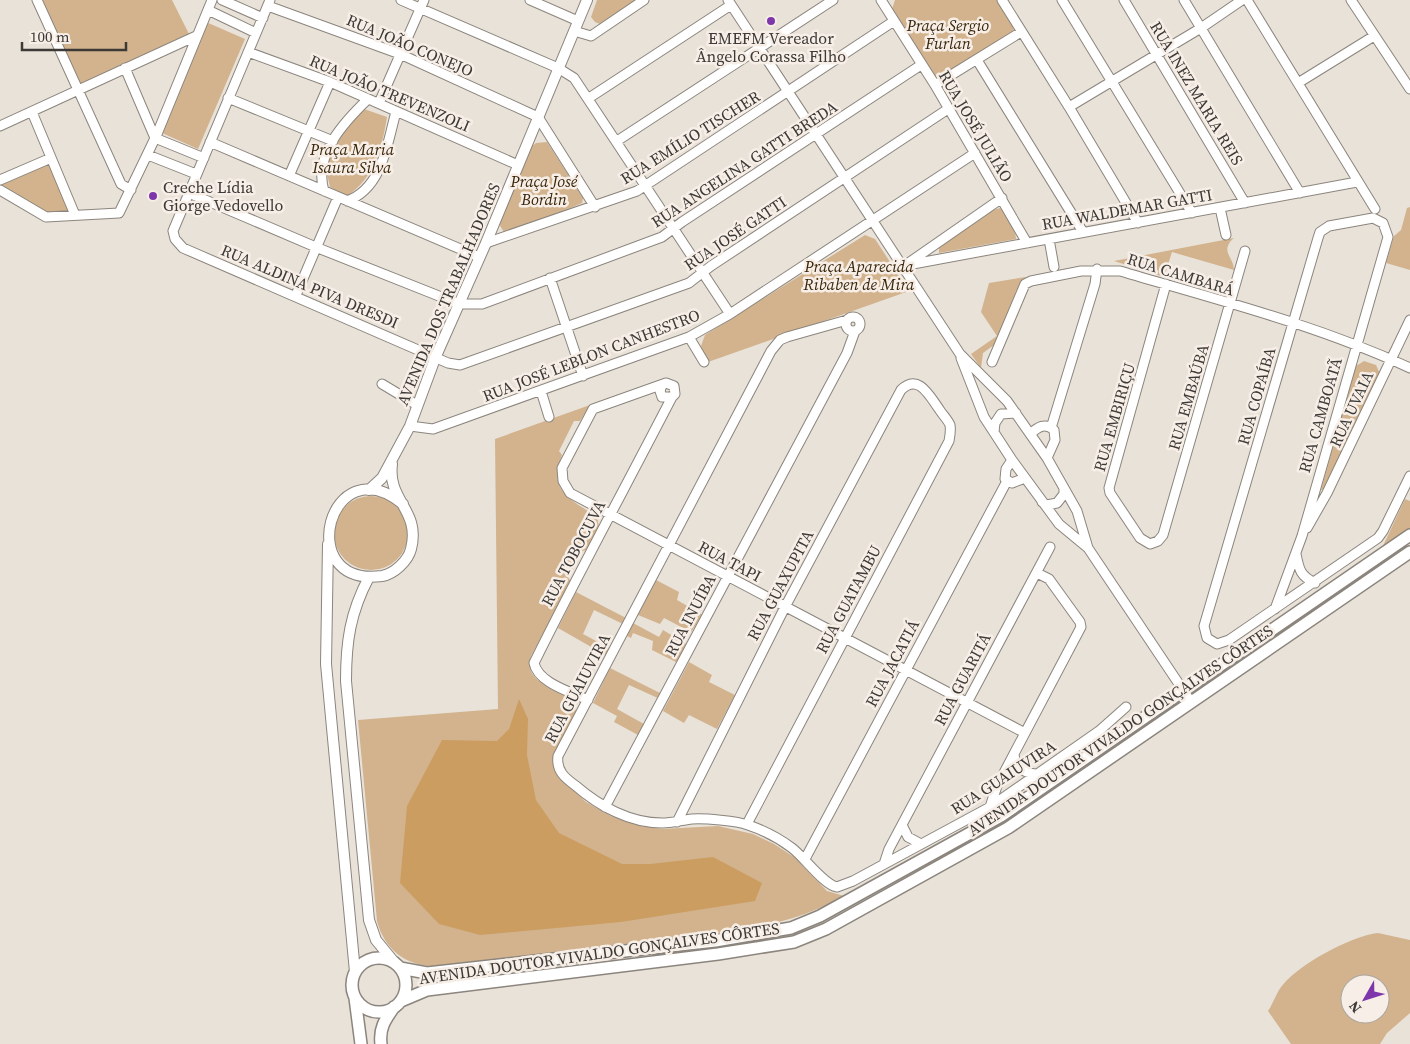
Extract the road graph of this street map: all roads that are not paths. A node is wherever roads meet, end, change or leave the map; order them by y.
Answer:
1 (37, 0) edge
2 (212, 0) edge
3 (222, 0) edge
4 (401, 0) edge
5 (530, 0) edge
6 (587, 0) edge
7 (644, 0) edge
8 (833, 0) edge
9 (1002, 0) edge
10 (1062, 0) edge
11 (1124, 0) edge
12 (1184, 0) edge
13 (1242, 0) edge
14 (1247, 0) edge
15 (1351, 0) edge
16 (884, 1) edge
17 (730, 2) edge
18 (269, 3) edge
19 (422, 4) edge
20 (208, 10) junction
21 (263, 18) junction
22 (894, 21) junction
23 (576, 26) junction
24 (1201, 28) junction
25 (1021, 32) junction
26 (256, 33) junction
27 (196, 36) junction
28 (1374, 36) junction
29 (760, 48) junction
30 (248, 52) junction
31 (400, 54) junction
32 (1156, 54) junction
33 (977, 60) junction
34 (921, 65) junction
35 (125, 68) junction
36 (558, 68) junction
37 (330, 82) junction
38 (1112, 82) junction
39 (1298, 83) junction
40 (934, 86) junction
41 (1410, 88) edge
42 (78, 90) junction
43 (789, 92) junction
44 (228, 98) junction
45 (589, 98) junction
46 (368, 99) junction
47 (379, 102) junction
48 (1069, 107) junction
49 (948, 109) junction
50 (32, 112) junction
51 (396, 112) junction
52 (538, 117) junction
53 (0, 126) edge
54 (309, 130) junction
55 (817, 135) junction
56 (155, 138) junction
57 (333, 141) junction
58 (618, 141) junction
59 (210, 142) junction
60 (975, 153) junction
61 (148, 155) junction
62 (51, 158) junction
63 (204, 158) junction
64 (518, 165) junction
65 (196, 174) junction
66 (289, 176) junction
67 (844, 178) junction
68 (0, 180) edge
69 (1357, 182) junction
70 (646, 185) junction
71 (0, 190) edge
72 (131, 190) junction
73 (324, 191) junction
74 (188, 193) junction
75 (1300, 193) junction
76 (1002, 198) junction
77 (342, 199) junction
78 (1245, 203) junction
79 (595, 206) junction
80 (1220, 208) junction
81 (1374, 209) dead end
82 (1192, 213) junction
83 (75, 215) junction
84 (874, 221) junction
85 (1138, 223) junction
86 (1386, 228) joint
87 (673, 229) junction
88 (1083, 232) junction
89 (1226, 235) dead end
90 (1049, 239) junction
91 (940, 241) junction
92 (486, 243) junction
93 (1027, 243) junction
94 (318, 248) junction
95 (1245, 251) dead end
96 (479, 257) junction
97 (939, 259) junction
98 (902, 266) junction
99 (1054, 267) dead end
100 (1096, 269) junction
101 (702, 273) junction
102 (550, 278) junction
103 (1166, 284) junction
104 (296, 295) junction
105 (459, 304) junction
106 (1230, 304) junction
107 (730, 314) junction
108 (1410, 320) edge
109 (1293, 322) junction
110 (565, 326) junction
111 (856, 331) joint
112 (689, 337) junction
113 (1356, 344) junction
114 (960, 354) junction
115 (436, 356) junction
116 (1391, 359) junction
117 (704, 362) dead end
118 (992, 362) dead end
119 (1410, 368) edge
120 (582, 376) junction
121 (382, 384) dead end
122 (926, 389) joint
123 (541, 392) junction
124 (672, 397) joint
125 (417, 405) junction
126 (1016, 412) junction
127 (549, 416) dead end
128 (410, 426) junction
129 (1051, 428) junction
130 (994, 432) junction
131 (1030, 434) junction
132 (1047, 458) junction
133 (392, 460) junction
134 (1012, 460) junction
135 (1410, 476) edge
136 (1025, 478) junction
137 (1007, 481) junction
138 (1064, 487) junction
139 (1313, 489) junction
140 (369, 490) junction
141 (1327, 493) junction
142 (1042, 502) junction
143 (403, 504) junction
144 (610, 515) junction
145 (1410, 535) edge
146 (1302, 536) junction
147 (328, 544) junction
148 (1150, 544) joint
149 (669, 545) junction
150 (1050, 548) dead end
151 (1088, 548) junction
152 (1410, 552) edge
153 (1296, 553) junction
154 (1037, 573) junction
155 (369, 577) junction
156 (727, 577) junction
157 (1315, 583) junction
158 (785, 607) junction
159 (1275, 609) junction
160 (843, 638) junction
161 (905, 670) junction
162 (1184, 690) junction
163 (588, 700) junction
164 (966, 702) junction
165 (1191, 702) junction
166 (1126, 707) dead end
167 (1025, 733) junction
168 (1014, 755) junction
169 (1036, 774) junction
170 (605, 807) junction
171 (990, 807) junction
172 (677, 822) junction
173 (747, 824) junction
174 (902, 825) junction
175 (921, 844) junction
176 (805, 859) junction
177 (884, 864) junction
178 (397, 965) junction
179 (355, 972) junction
180 (355, 998) junction
181 (397, 1004) junction
182 (361, 1044) edge
183 (380, 1044) edge

1 - 42 street
2 - 20 street
3 - 21 street
4 - 19 street
5 - 23 street
6 - 23 street, AVENIDA DOS TRABALHADORES
7 - 23 street
8 - 29 street
9 - 25 street
10 - 38 street
11 - 32 street, RUA INEZ MARIA REIS
12 - 24 street
13 - 24 street
14 - 39 street
15 - 28 street
16 - 22 street, RUA JOSÉ JULIÃO
17 - 29 street
17 - 45 street
18 - 21 street
18 - 31 street, RUA JOÃO CONEJO
19 - 31 street
19 - 36 street
20 - 26 street
20 - 27 street
21 - 26 street
22 - 34 street, RUA JOSÉ JULIÃO
22 - 43 street, RUA EMÍLIO TISCHER
23 - 36 street, AVENIDA DOS TRABALHADORES
24 - 32 street
24 - 75 street
25 - 33 street
25 - 48 street
26 - 30 street
27 - 35 street
27 - 56 street
28 - 39 street
28 - 41 street
29 - 43 street
29 - 58 street
30 - 37 street, RUA JOÃO TREVENZOLI
30 - 44 street
31 - 47 street
31 - 52 street, RUA JOÃO CONEJO
32 - 38 street
32 - 78 street, RUA INEZ MARIA REIS
33 - 40 street
33 - 88 street
34 - 40 street, RUA JOSÉ JULIÃO
34 - 55 street, RUA ANGELINA GATTI BREDA
35 - 42 street
35 - 56 street
36 - 45 street
36 - 52 street, AVENIDA DOS TRABALHADORES
37 - 46 street, RUA JOÃO TREVENZOLI
37 - 54 street
38 - 48 street
38 - 82 street
39 - 69 street
40 - 49 street, RUA JOSÉ JULIÃO
42 - 50 street
42 - 72 street
43 - 55 street
43 - 70 street, RUA EMÍLIO TISCHER
44 - 54 street
44 - 59 street
45 - 58 street
46 - 47 street, RUA JOÃO TREVENZOLI
46 - 57 street
47 - 51 street, RUA JOÃO TREVENZOLI
48 - 85 street
49 - 60 street, RUA JOSÉ JULIÃO
49 - 67 street, RUA JOSÉ GATTI
50 - 53 street
50 - 62 street
51 - 64 street, RUA JOÃO TREVENZOLI
51 - 77 street
52 - 64 street, AVENIDA DOS TRABALHADORES
52 - 79 street
54 - 57 street
54 - 66 street
55 - 67 street
55 - 87 street, RUA ANGELINA GATTI BREDA
56 - 61 street
56 - 63 street
57 - 73 street
58 - 70 street
59 - 63 street
59 - 66 street
60 - 76 street, RUA JOSÉ JULIÃO
60 - 84 street, RUA JOSÉ LEBLON CANHESTRO
61 - 65 street
61 - 72 street
62 - 68 street
62 - 83 street
63 - 65 street
64 - 92 street, AVENIDA DOS TRABALHADORES
65 - 74 street
66 - 73 street
67 - 84 street
67 - 101 street, RUA JOSÉ GATTI
69 - 75 street, RUA WALDEMAR GATTI
69 - 81 street
70 - 79 street, RUA EMÍLIO TISCHER
70 - 87 street
71 - 83 street
72 - 83 street
73 - 77 street
74 - 94 street
74 - 104 street, RUA ALDINA PIVA DRESDI
75 - 78 street, RUA WALDEMAR GATTI
76 - 91 street
76 - 93 street, RUA JOSÉ JULIÃO
77 - 94 street
77 - 96 street
78 - 80 street, RUA WALDEMAR GATTI
79 - 92 street, RUA EMÍLIO TISCHER
80 - 82 street, RUA WALDEMAR GATTI
80 - 89 street
82 - 85 street, RUA WALDEMAR GATTI
84 - 98 street
84 - 107 street, RUA JOSÉ LEBLON CANHESTRO
85 - 88 street, RUA WALDEMAR GATTI
86 - 109 street, RUA COPAÍBA
86 - 113 street, RUA CAMBOATÃ
87 - 101 street
87 - 102 street, RUA ANGELINA GATTI BREDA
88 - 90 street, RUA WALDEMAR GATTI
90 - 93 street, RUA WALDEMAR GATTI
90 - 99 street
91 - 97 street
91 - 98 street
92 - 96 street, AVENIDA DOS TRABALHADORES
93 - 97 street, RUA WALDEMAR GATTI
94 - 104 street
94 - 105 street
95 - 106 street, RUA EMBAÚBA
96 - 105 street, AVENIDA DOS TRABALHADORES
97 - 98 street, RUA WALDEMAR GATTI
98 - 114 street
100 - 103 street, RUA CAMBARÁ
100 - 118 street, RUA CAMBARÁ
100 - 129 street
101 - 107 street
101 - 110 street, RUA JOSÉ GATTI
102 - 105 street, RUA ANGELINA GATTI BREDA
102 - 110 street
103 - 106 street, RUA CAMBARÁ
103 - 148 street, RUA EMBIRIÇU
104 - 115 street, RUA ALDINA PIVA DRESDI
105 - 115 street, AVENIDA DOS TRABALHADORES
106 - 109 street, RUA CAMBARÁ
106 - 148 street, RUA EMBAÚBA
107 - 112 street, RUA JOSÉ LEBLON CANHESTRO
108 - 116 street, RUA UVAIA
109 - 113 street, RUA CAMBARÁ
109 - 159 street, RUA COPAÍBA
110 - 115 street, RUA JOSÉ GATTI
110 - 120 street
111 - 149 street, RUA GUAIUVIRA
111 - 156 street, RUA INUÍBA
112 - 117 street
112 - 120 street, RUA JOSÉ LEBLON CANHESTRO
113 - 116 street, RUA CAMBARÁ
113 - 139 street, RUA CAMBOATÃ
114 - 126 street
114 - 130 street
115 - 125 street, AVENIDA DOS TRABALHADORES
116 - 119 street, RUA CAMBARÁ
116 - 141 street, RUA UVAIA
120 - 123 street, RUA JOSÉ LEBLON CANHESTRO
121 - 125 street
122 - 158 street, RUA GUAXUPITA
122 - 160 street, RUA GUATAMBU
123 - 127 street
123 - 128 street, RUA JOSÉ LEBLON CANHESTRO
124 - 144 street, RUA TOBOCUVA
124 - 144 street, RUA TAPI
125 - 128 street, AVENIDA DOS TRABALHADORES
126 - 130 street
126 - 131 street
128 - 133 street, AVENIDA DOS TRABALHADORES
129 - 131 street
129 - 132 street
130 - 134 street
131 - 132 street
132 - 138 street
133 - 140 street, AVENIDA DOS TRABALHADORES
133 - 143 street, AVENIDA DOS TRABALHADORES
134 - 136 street
134 - 137 street, RUA JACATIÁ
135 - 157 street
136 - 137 street
136 - 142 street
137 - 161 street, RUA JACATIÁ
138 - 142 street
138 - 151 street
139 - 141 street
139 - 146 street, RUA CAMBOATÃ
140 - 143 street
140 - 147 street
141 - 146 street, RUA UVAIA
142 - 151 street
143 - 155 street
144 - 149 street, RUA TAPI
144 - 163 street, RUA TOBOCUVA
145 - 162 main road, AVENIDA DOUTOR VIVALDO GONÇALVES CÔRTES
146 - 153 street, RUA CAMBOATÃ
147 - 155 street
147 - 179 street
149 - 156 street, RUA TAPI
149 - 163 street, RUA GUAIUVIRA
150 - 154 street, RUA GUARITÁ
151 - 162 street
152 - 165 main road, AVENIDA DOUTOR VIVALDO GONÇALVES CÔRTES
153 - 157 street
153 - 159 street, RUA CAMBOATÃ
154 - 164 street, RUA GUARITÁ
154 - 167 street
155 - 178 street
156 - 158 street, RUA TAPI
156 - 170 street, RUA INUÍBA
157 - 159 street
158 - 160 street, RUA TAPI
158 - 172 street, RUA GUAXUPITA
160 - 161 street, RUA TAPI
160 - 173 street, RUA GUATAMBU
161 - 164 street, RUA TAPI
161 - 176 street, RUA JACATIÁ
162 - 165 street
162 - 178 main road, AVENIDA DOUTOR VIVALDO GONÇALVES CÔRTES
163 - 170 street, RUA GUAIUVIRA
164 - 167 street, RUA TAPI
164 - 174 street, RUA GUARITÁ
165 - 181 main road, AVENIDA DOUTOR VIVALDO GONÇALVES CÔRTES
166 - 169 street, RUA GUAIUVIRA
167 - 168 street
168 - 169 street
168 - 171 street
169 - 171 street, RUA GUAIUVIRA
170 - 172 street, RUA GUAIUVIRA
171 - 175 street, RUA GUAIUVIRA
172 - 173 street, RUA GUAIUVIRA
173 - 176 street, RUA GUAIUVIRA
174 - 175 street
174 - 177 street, RUA GUARITÁ
175 - 177 street, RUA GUAIUVIRA
176 - 177 street, RUA GUAIUVIRA
178 - 179 main road
178 - 181 main road
179 - 180 main road
180 - 181 main road
180 - 182 main road
181 - 183 main road

